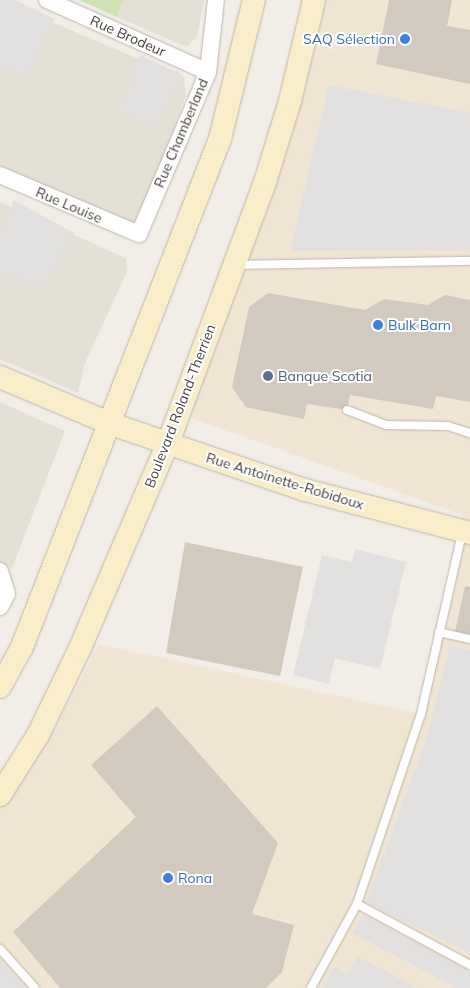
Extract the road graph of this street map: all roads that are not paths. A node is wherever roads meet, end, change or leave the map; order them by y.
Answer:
1 (47, 0) edge
2 (216, 0) edge
3 (254, 0) edge
4 (314, 0) edge
5 (208, 72) junction
6 (0, 175) edge
7 (139, 234) joint
8 (470, 261) edge
9 (233, 265) junction
10 (0, 377) edge
11 (347, 410) dead end
12 (111, 424) junction
13 (470, 433) edge
14 (168, 443) junction
15 (466, 532) edge
16 (0, 571) edge
17 (0, 607) edge
18 (439, 632) junction
19 (470, 639) edge
20 (0, 687) edge
21 (0, 795) edge
22 (357, 904) junction
23 (0, 949) edge
24 (470, 965) edge
25 (35, 988) edge
26 (311, 988) edge

1 - 5 street, Rue Brodeur
2 - 5 street, Rue Chamberland
3 - 12 main road
4 - 9 main road, Boulevard Roland-Therrien
5 - 7 street, Rue Chamberland
6 - 7 street, Rue Louise
8 - 9 lane
9 - 14 main road, Boulevard Roland-Therrien
10 - 12 main road, Rue Antoinette-Robidoux
11 - 13 lane
12 - 14 main road, Rue Antoinette-Robidoux
12 - 20 main road
14 - 15 main road, Rue Antoinette-Robidoux
14 - 21 main road, Boulevard Roland-Therrien
15 - 18 lane
16 - 17 street
18 - 19 lane
18 - 22 lane
22 - 24 lane
22 - 26 lane
23 - 25 lane

